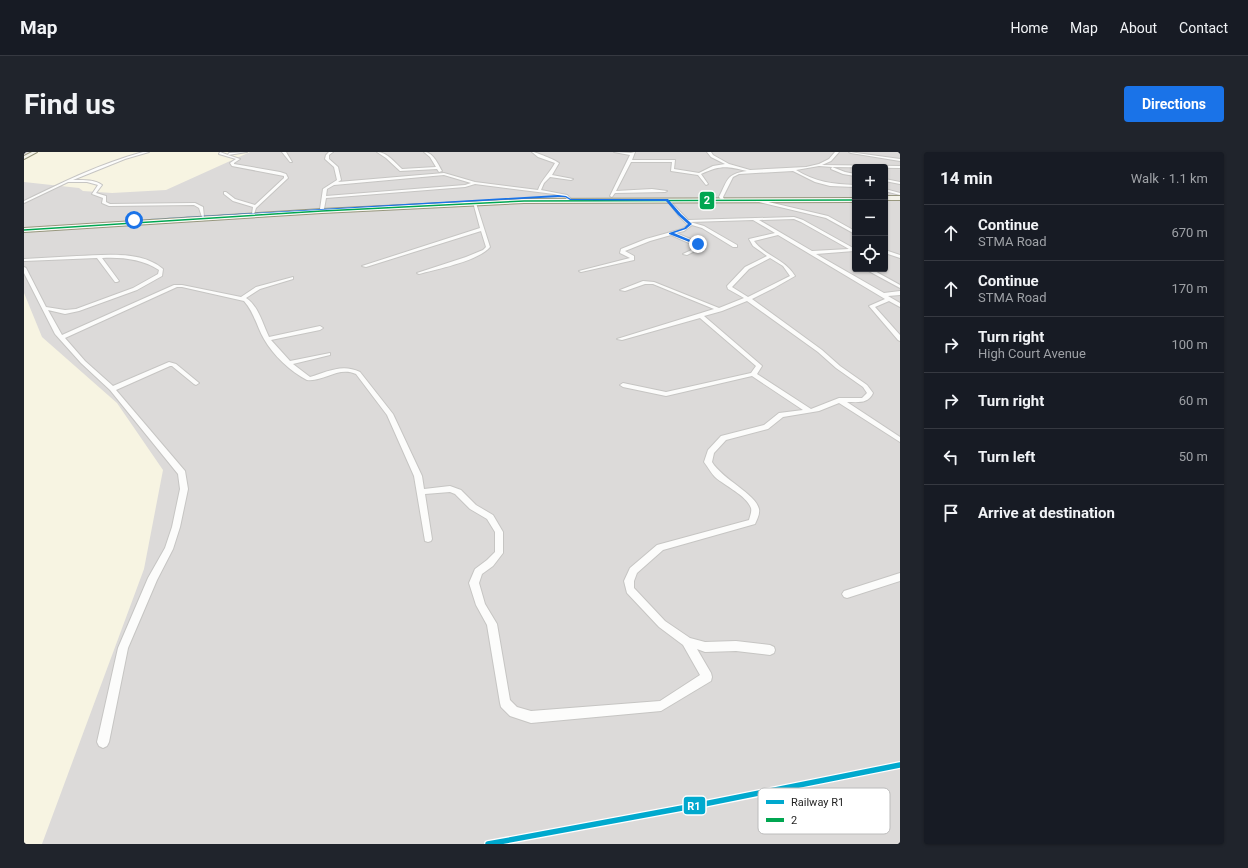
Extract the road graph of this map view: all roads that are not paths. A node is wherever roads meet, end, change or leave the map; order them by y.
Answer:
1 (27, 152) edge
2 (35, 152) edge
3 (146, 152) edge
4 (245, 152) edge
5 (284, 152) edge
6 (331, 152) edge
7 (379, 152) edge
8 (426, 152) edge
9 (534, 152) edge
10 (616, 152) edge
11 (709, 152) edge
12 (837, 152) edge
13 (851, 152) edge
14 (220, 153) edge
15 (632, 153) edge
16 (24, 154) edge
17 (24, 158) edge
18 (900, 160) edge
19 (291, 161) dead end
20 (630, 161) junction
21 (825, 163) junction
22 (728, 165) junction
23 (817, 165) junction
24 (829, 166) junction
25 (900, 167) edge
26 (438, 168) junction
27 (794, 170) junction
28 (750, 171) junction
29 (844, 173) junction
30 (444, 174) junction
31 (699, 174) junction
32 (852, 174) edge
33 (549, 176) junction
34 (571, 179) dead end
35 (852, 180) edge
36 (67, 181) junction
37 (888, 181) edge
38 (475, 183) junction
39 (900, 183) edge
40 (332, 184) junction
41 (706, 184) dead end
42 (852, 186) edge
43 (540, 191) junction
44 (665, 191) dead end
45 (888, 191) edge
46 (225, 193) dead end
47 (613, 194) junction
48 (900, 194) edge
49 (324, 197) junction
50 (568, 198) junction
51 (852, 199) edge
52 (852, 199) edge
53 (888, 199) edge
54 (900, 199) edge
55 (667, 200) junction
56 (722, 200) junction
57 (760, 201) junction
58 (24, 202) edge
59 (474, 203) junction
60 (255, 207) junction
61 (322, 209) junction
62 (253, 213) junction
63 (203, 216) junction
64 (754, 219) junction
65 (689, 222) junction
66 (24, 227) edge
67 (482, 229) junction
68 (24, 230) edge
69 (852, 231) edge
70 (671, 233) junction
71 (778, 234) junction
72 (735, 246) dead end
73 (888, 252) edge
74 (810, 253) junction
75 (685, 254) dead end
76 (771, 256) junction
77 (99, 257) junction
78 (900, 257) edge
79 (24, 260) edge
80 (364, 266) dead end
81 (24, 268) edge
82 (581, 271) dead end
83 (872, 272) edge
84 (419, 273) dead end
85 (291, 278) dead end
86 (117, 281) dead end
87 (900, 287) edge
88 (623, 290) dead end
89 (900, 293) edge
90 (882, 295) junction
91 (243, 298) junction
92 (747, 298) junction
93 (889, 299) junction
94 (900, 305) edge
95 (44, 308) junction
96 (720, 310) junction
97 (700, 315) junction
98 (320, 328) dead end
99 (62, 338) junction
100 (267, 339) junction
101 (620, 339) dead end
102 (900, 339) edge
103 (328, 354) dead end
104 (289, 363) junction
105 (753, 374) junction
106 (196, 383) dead end
107 (623, 385) dead end
108 (112, 388) junction
109 (839, 400) junction
110 (810, 411) junction
111 (898, 438) edge
112 (420, 492) junction
113 (428, 539) dead end
114 (900, 577) edge
115 (847, 594) dead end
116 (687, 642) junction
117 (770, 650) dead end
118 (103, 742) dead end

1 - 16 main road
2 - 17 main road
3 - 36 street
4 - 14 street
5 - 19 street
6 - 40 street
7 - 26 street
8 - 26 street
9 - 33 street
10 - 15 street
11 - 22 street
12 - 21 street
13 - 18 street
14 - 60 street
15 - 20 street
20 - 31 street
20 - 47 street
21 - 23 street
21 - 24 street
22 - 28 street
22 - 31 street
23 - 24 street
23 - 27 street
24 - 25 street
24 - 29 street
26 - 30 street
27 - 28 street
27 - 42 street
28 - 56 street
29 - 32 street
29 - 35 street
30 - 38 street
30 - 40 street
31 - 41 street
33 - 34 street
33 - 43 street
36 - 58 street
36 - 63 street
37 - 39 street
38 - 43 street
38 - 49 street
40 - 49 street
43 - 50 street
44 - 47 street
45 - 48 street
46 - 60 street
47 - 50 main road
47 - 56 main road
49 - 61 street
50 - 55 main road
50 - 59 main road
50 - 61 main road
51 - 56 main road
52 - 57 main road
53 - 54 main road
55 - 56 main road
55 - 65 street
56 - 57 main road
57 - 69 street
59 - 67 street
59 - 68 main road
60 - 62 street
61 - 62 main road
62 - 63 main road
63 - 66 main road
64 - 65 street
64 - 71 street
64 - 74 street
65 - 70 street
65 - 72 street
67 - 80 street
67 - 84 street
70 - 75 street
70 - 82 street
71 - 74 street
71 - 76 street
73 - 78 street
74 - 90 street
76 - 92 street
76 - 92 street
77 - 79 street
77 - 86 street
77 - 95 street
81 - 95 street
83 - 87 street
85 - 91 street
88 - 96 street
89 - 90 street
90 - 93 street
91 - 99 street
91 - 100 street
92 - 96 street
92 - 109 street
93 - 94 street
93 - 102 street
95 - 99 street
96 - 97 street
97 - 101 street
97 - 105 street
98 - 100 street
99 - 108 street
100 - 104 street
103 - 104 street
104 - 112 street
105 - 107 street
105 - 110 street
106 - 108 street
108 - 118 street
109 - 110 street
109 - 111 street
110 - 116 street
112 - 113 street
112 - 116 street
114 - 115 street
116 - 117 street

